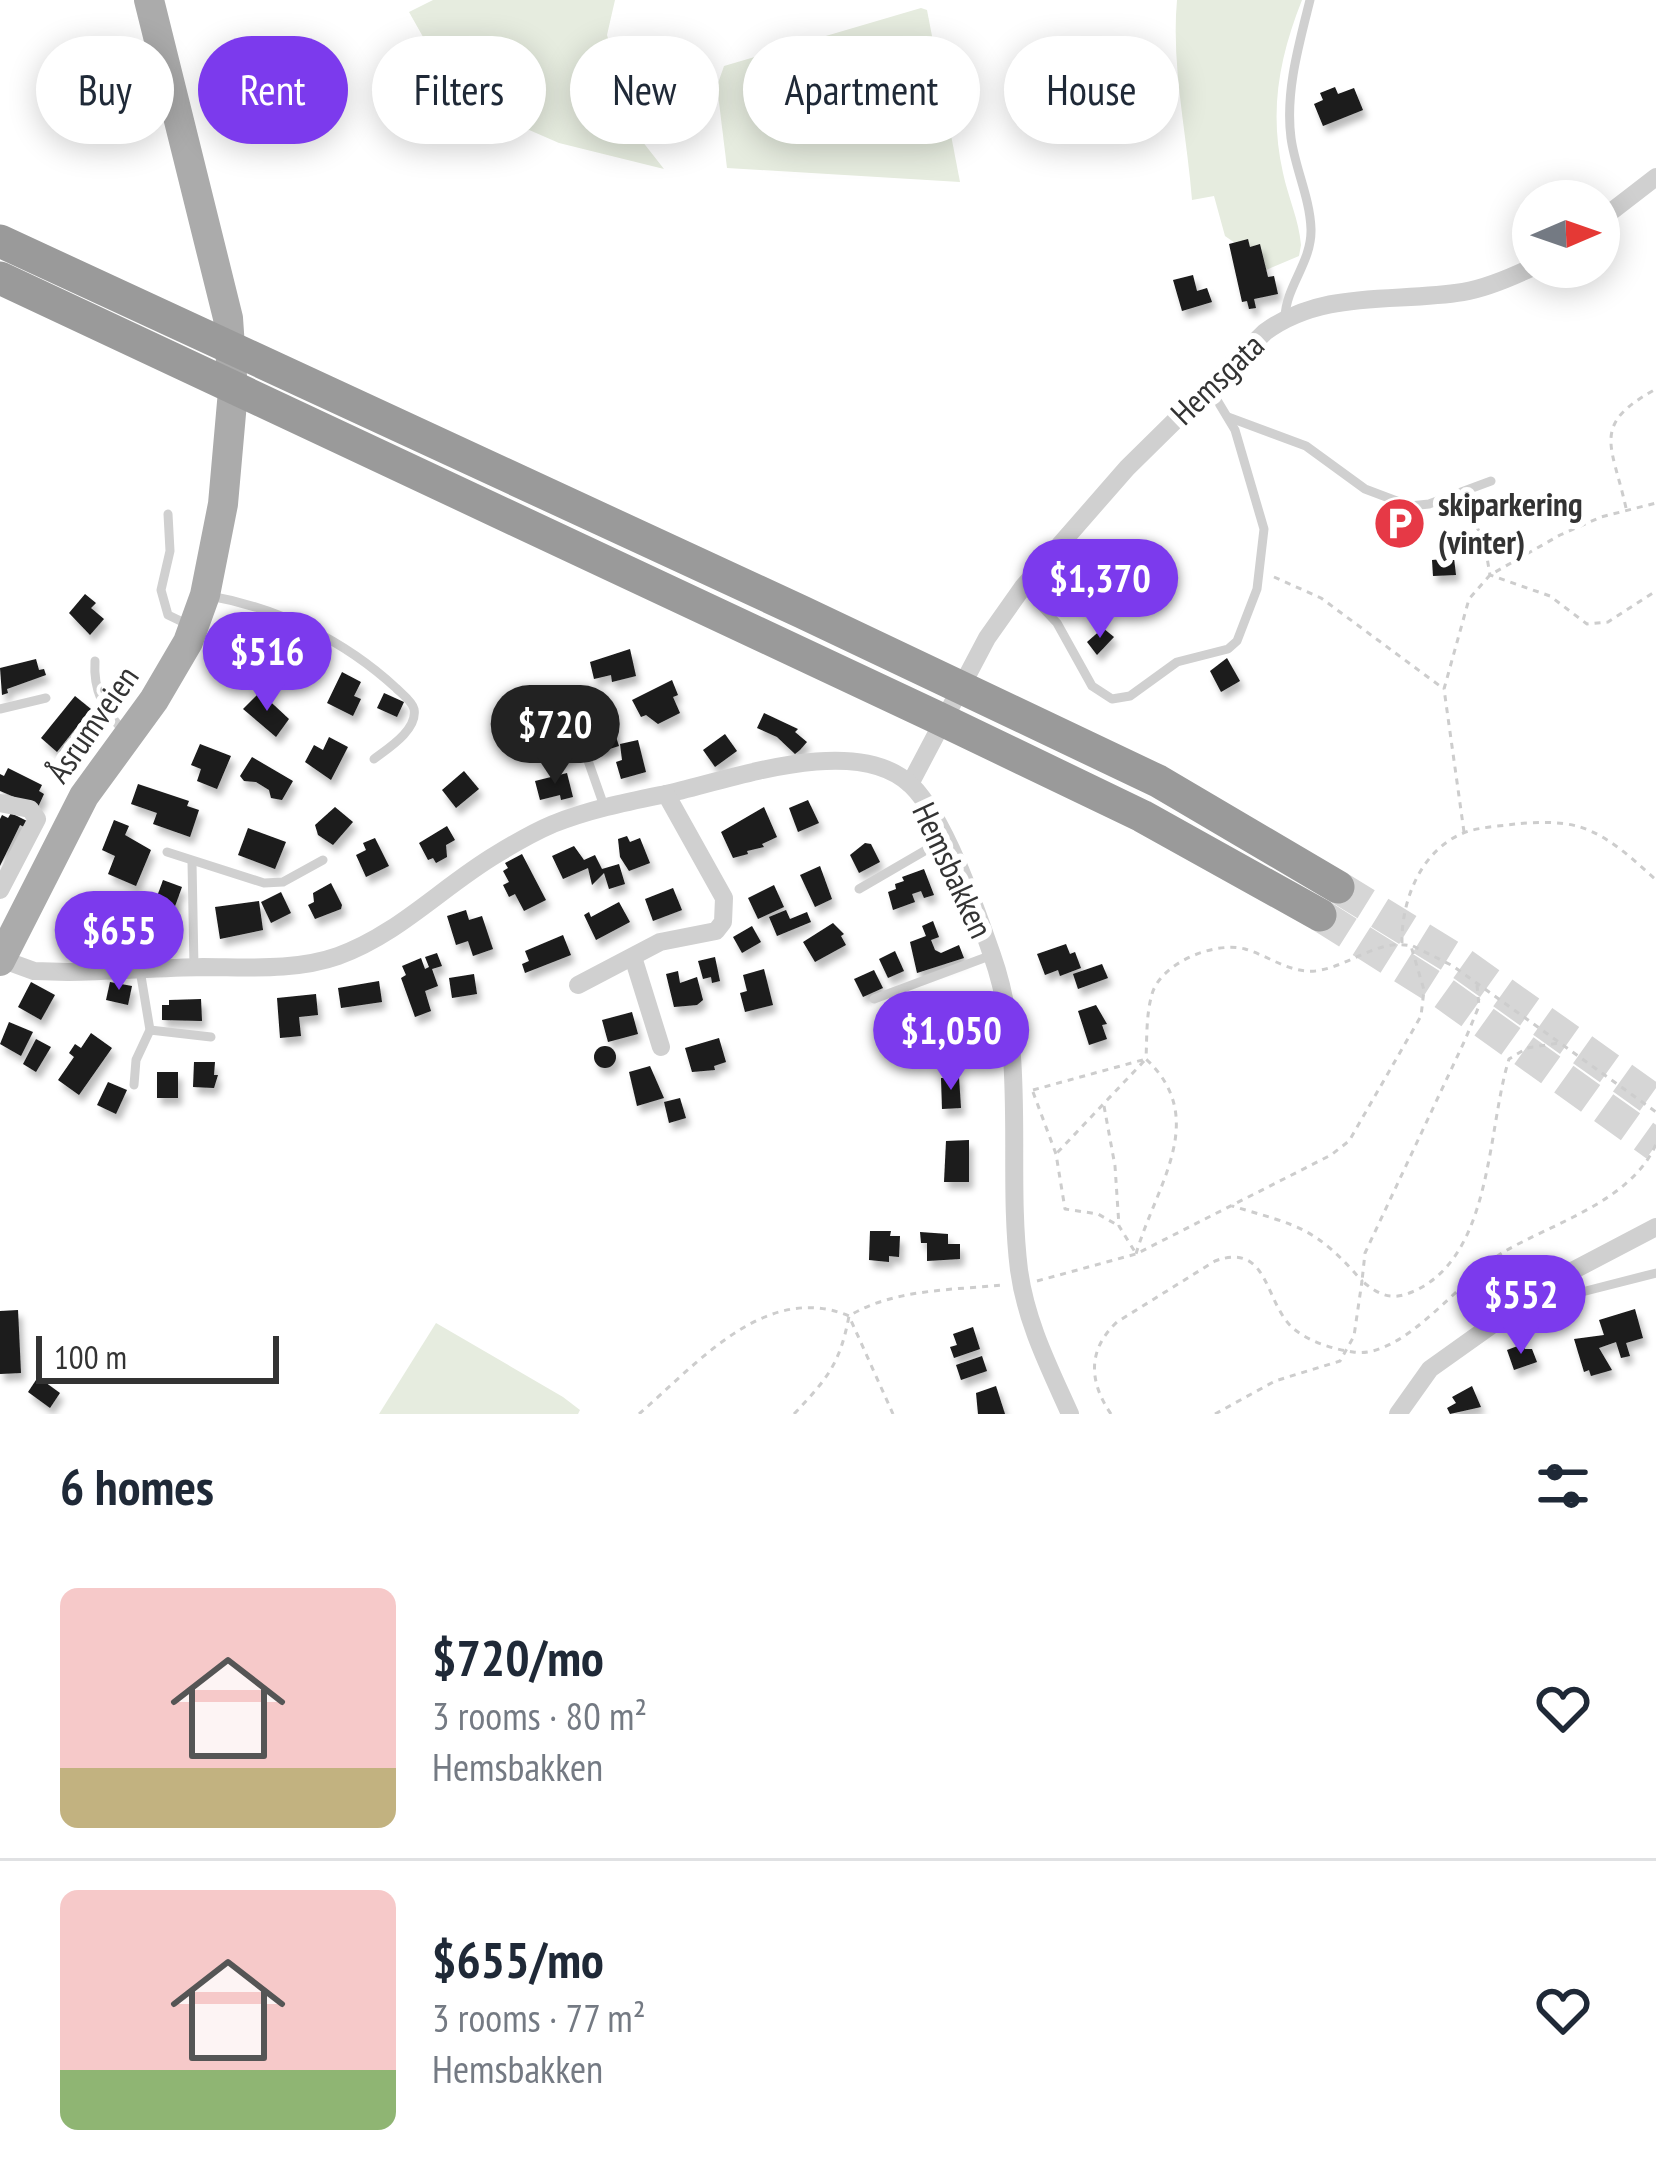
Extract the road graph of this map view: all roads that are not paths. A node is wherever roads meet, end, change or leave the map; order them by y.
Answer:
1 (148, 0) edge
2 (1310, 0) edge
3 (1656, 177) edge
4 (1620, 205) edge
5 (0, 241) edge
6 (1512, 275) edge
7 (0, 278) edge
8 (1285, 317) junction
9 (1208, 385) junction
10 (1228, 417) junction
11 (1491, 481) dead end
12 (168, 514) dead end
13 (1023, 587) junction
14 (205, 595) junction
15 (194, 627) junction
16 (94, 661) dead end
17 (46, 698) dead end
18 (0, 709) edge
19 (579, 735) dead end
20 (129, 736) junction
21 (374, 759) dead end
22 (910, 784) junction
23 (666, 794) junction
24 (0, 803) edge
25 (604, 806) junction
26 (945, 838) junction
27 (167, 852) dead end
28 (323, 860) dead end
29 (192, 862) junction
30 (860, 889) dead end
31 (0, 890) edge
32 (992, 955) junction
33 (633, 957) junction
34 (0, 960) edge
35 (194, 968) junction
36 (140, 970) junction
37 (578, 985) dead end
38 (874, 999) dead end
39 (150, 1030) junction
40 (211, 1037) dead end
41 (661, 1047) dead end
42 (134, 1084) dead end
43 (1656, 1227) edge
44 (1656, 1273) edge
45 (1545, 1287) junction
46 (1070, 1414) edge
47 (1398, 1414) edge

1 - 14 main road, Åsrumveien
2 - 8 lane
3 - 4 street
5 - 7 highway
6 - 8 street, Hemsgata
8 - 9 street, Hemsgata
9 - 10 lane
9 - 13 street, Hemsgata
10 - 11 lane
10 - 13 lane
12 - 15 lane
13 - 22 street, Hemsgata
14 - 15 main road, Åsrumveien
14 - 21 lane
15 - 20 main road, Åsrumveien
16 - 20 lane
17 - 18 lane
19 - 25 lane
20 - 34 main road, Åsrumveien
22 - 23 street, Hemsbakken
22 - 26 street, Hemsbakken
23 - 25 street, Hemsbakken
23 - 33 street
24 - 31 street
25 - 35 street, Hemsbakken
26 - 30 lane
26 - 32 street, Hemsbakken
27 - 29 lane
28 - 29 lane
29 - 35 lane
32 - 38 lane
32 - 46 street, Hemsbakken
33 - 37 street
33 - 41 street
34 - 36 street, Hemsbakken
35 - 36 street, Hemsbakken
36 - 39 lane
39 - 40 lane
39 - 42 lane
43 - 45 street
44 - 45 lane
45 - 47 street

